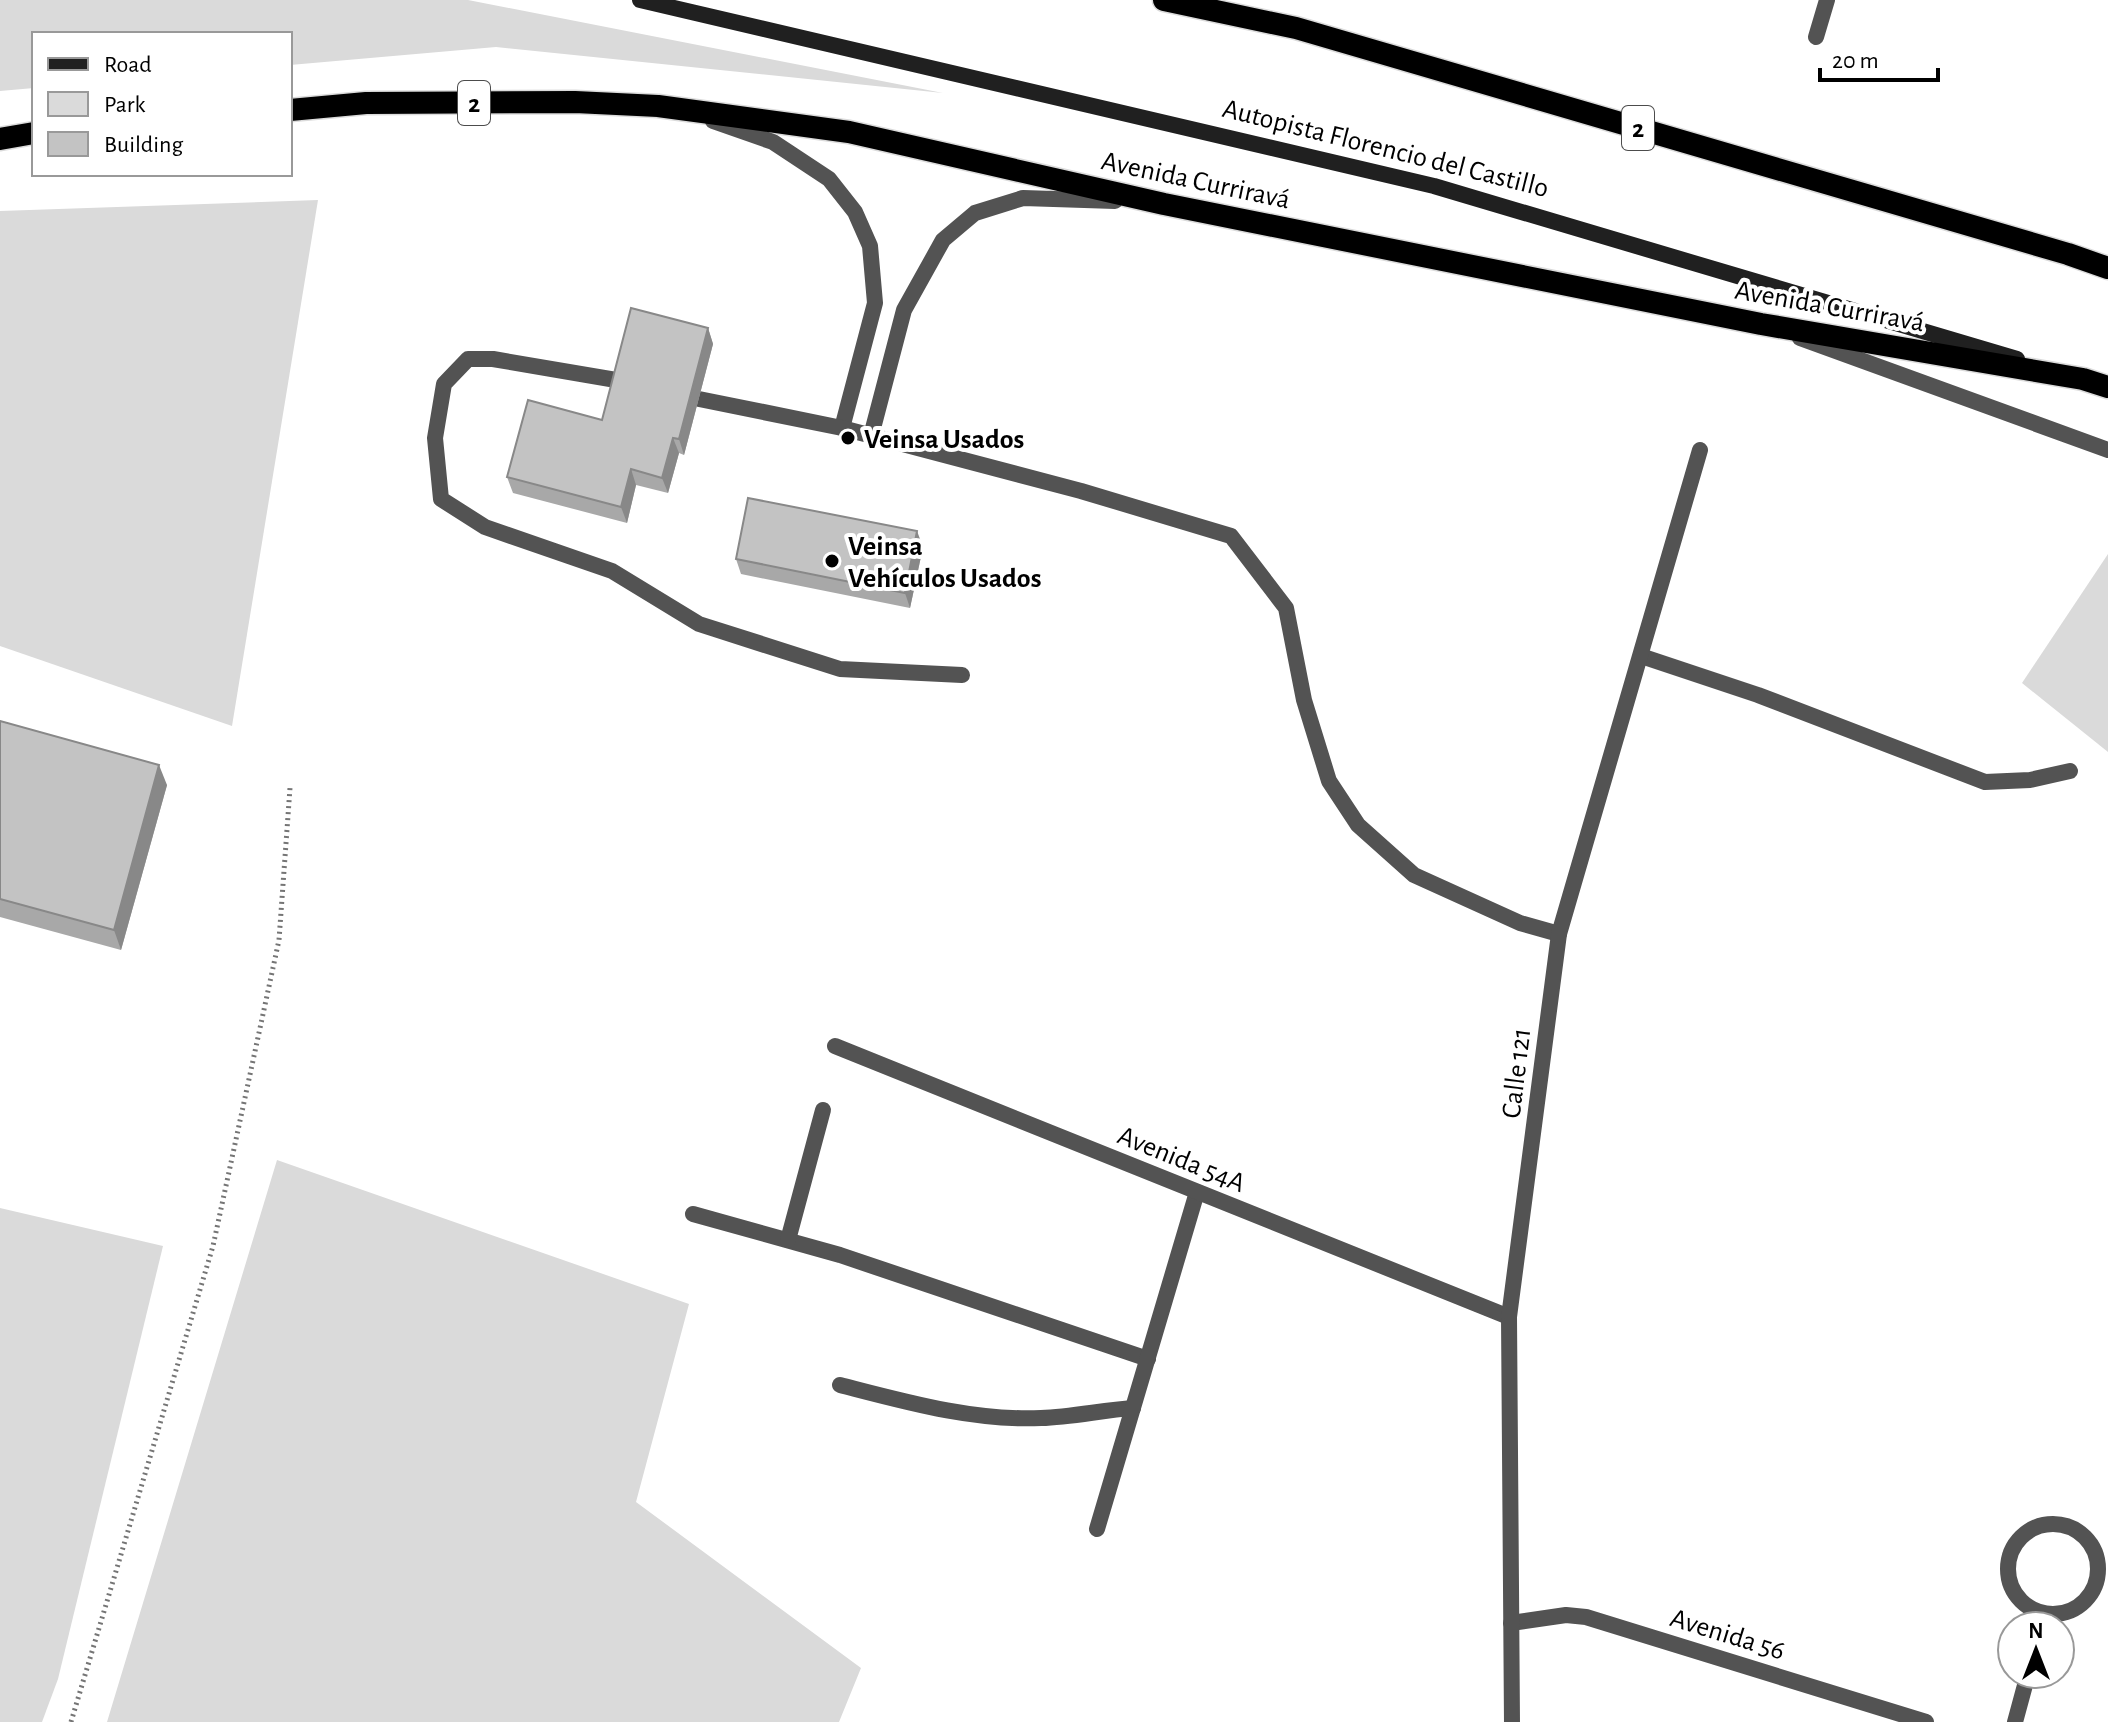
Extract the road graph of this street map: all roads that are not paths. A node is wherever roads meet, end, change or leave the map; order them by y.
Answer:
1 (640, 0) edge
2 (1164, 0) edge
3 (1827, 0) edge
4 (1816, 37) dead end
5 (658, 106) junction
6 (292, 110) edge
7 (32, 133) edge
8 (0, 139) edge
9 (1164, 204) junction
10 (2108, 268) edge
11 (1761, 324) junction
12 (2083, 379) junction
13 (622, 381) edge
14 (2108, 387) edge
15 (699, 399) edge
16 (842, 428) junction
17 (871, 436) junction
18 (1700, 450) dead end
19 (2108, 450) edge
20 (1641, 656) junction
21 (962, 675) dead end
22 (2070, 771) dead end
23 (1559, 934) junction
24 (835, 1046) dead end
25 (823, 1110) dead end
26 (1197, 1192) junction
27 (693, 1214) dead end
28 (788, 1240) junction
29 (1509, 1317) junction
30 (1148, 1359) junction
31 (840, 1385) dead end
32 (1133, 1408) junction
33 (1097, 1529) dead end
34 (2043, 1619) edge
35 (1511, 1623) junction
36 (2024, 1690) edge
37 (1512, 1722) edge
38 (1926, 1722) edge
39 (2015, 1722) edge

1 - 12 main road, Autopista Florencio del Castillo
2 - 10 highway, 2
3 - 4 street
5 - 6 highway, Avenida Curriravá / 2
5 - 9 highway, Avenida Curriravá
5 - 16 street
7 - 8 highway
9 - 11 highway, Avenida Curriravá
9 - 17 street
11 - 12 highway, Avenida Curriravá
11 - 19 street
12 - 14 highway, Autopista Florencio del Castillo
13 - 21 street
15 - 16 street
16 - 17 street
17 - 23 street
18 - 20 street, Calle 121
20 - 22 street
20 - 23 street, Calle 121
23 - 29 street, Calle 121
24 - 26 street, Avenida 54A
25 - 28 street
26 - 29 street, Avenida 54A
26 - 30 street
27 - 28 street
28 - 30 street
29 - 35 street, Calle 121
30 - 32 street
31 - 32 street
32 - 33 street
34 - 34 street
35 - 37 street, Calle 121
35 - 38 street, Avenida 56
36 - 39 street

